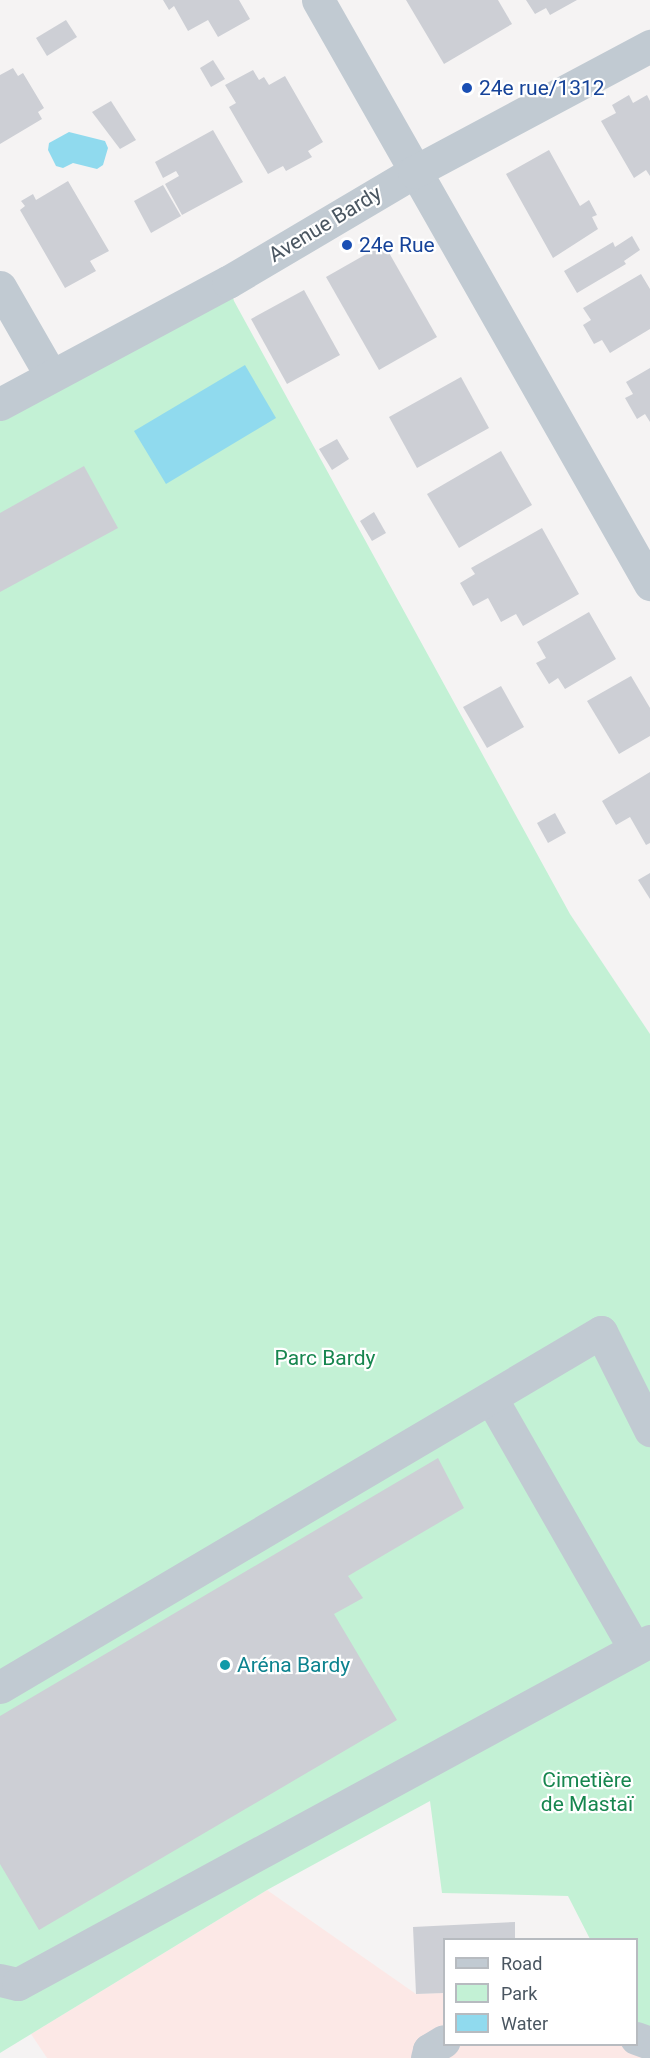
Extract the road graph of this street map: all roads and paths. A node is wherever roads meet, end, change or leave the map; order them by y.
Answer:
1 (318, 0) edge
2 (650, 46) edge
3 (414, 172) junction
4 (0, 287) edge
5 (50, 374) junction
6 (0, 404) edge
7 (650, 584) edge
8 (490, 1398) junction
9 (650, 1430) edge
10 (642, 1645) edge
11 (0, 1687) edge
12 (0, 1980) edge
13 (443, 2042) edge
14 (427, 2058) edge

1 - 3 street
2 - 3 street, Avenue Bardy
3 - 5 street, Avenue Bardy
3 - 7 street
4 - 5 street
5 - 6 street, Avenue Bardy
8 - 9 street
8 - 10 street
8 - 11 street
10 - 12 street
13 - 14 street

